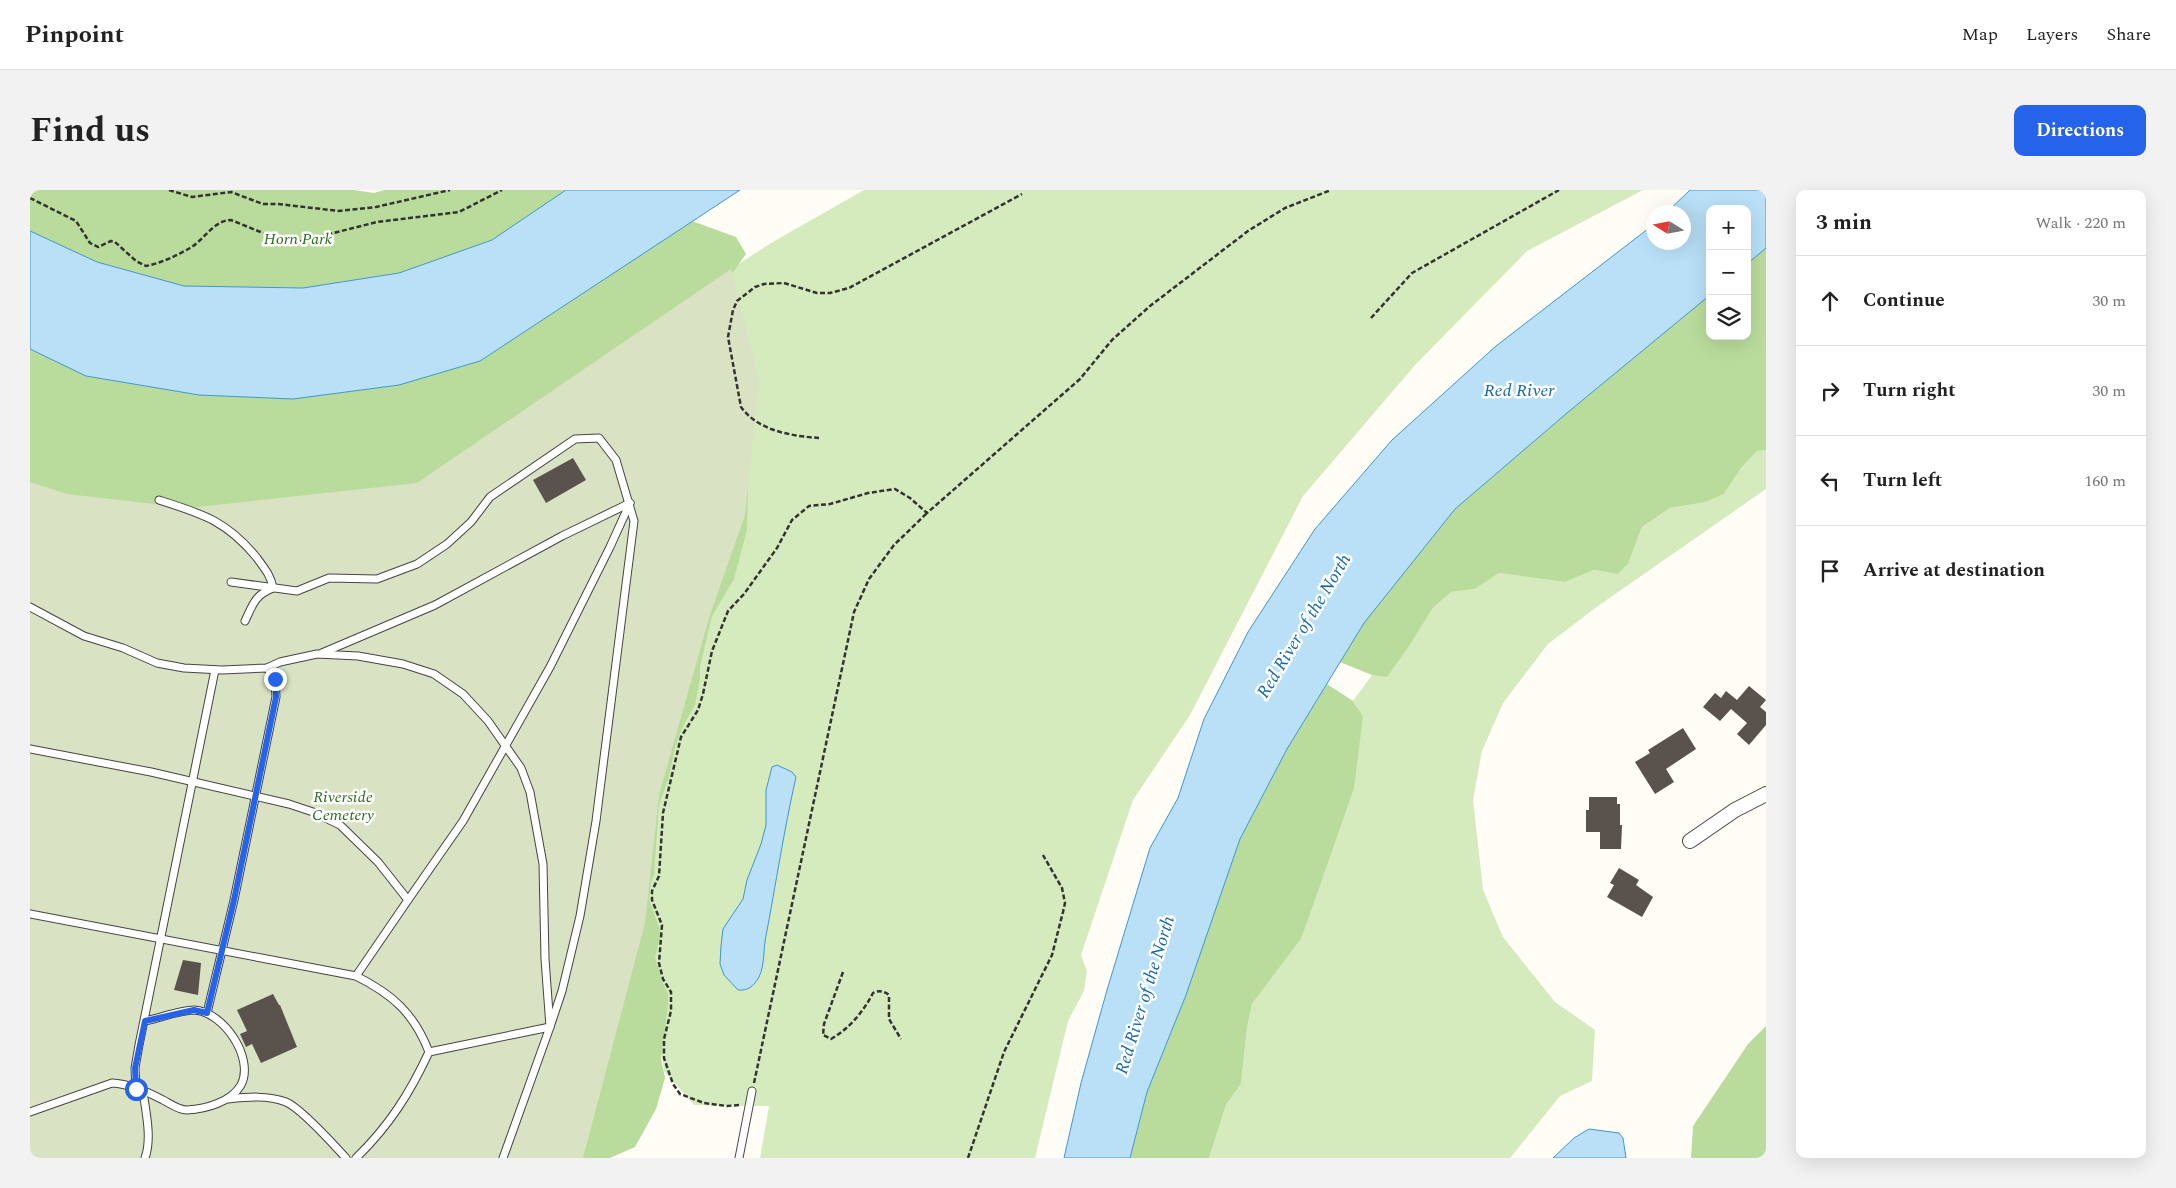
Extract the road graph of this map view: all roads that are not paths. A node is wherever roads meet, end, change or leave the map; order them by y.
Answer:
1 (159, 500) dead end
2 (630, 503) junction
3 (231, 582) dead end
4 (273, 588) junction
5 (30, 607) edge
6 (245, 621) dead end
7 (317, 654) junction
8 (267, 668) junction
9 (215, 670) junction
10 (506, 746) junction
11 (30, 749) edge
12 (193, 782) junction
13 (1766, 794) edge
14 (255, 796) junction
15 (1690, 841) dead end
16 (408, 900) junction
17 (30, 914) edge
18 (161, 939) junction
19 (222, 951) junction
20 (356, 976) junction
21 (207, 1013) junction
22 (145, 1021) junction
23 (550, 1027) junction
24 (429, 1052) junction
25 (136, 1089) junction
26 (752, 1091) road end
27 (143, 1092) junction
28 (228, 1099) junction
29 (30, 1112) edge
30 (145, 1158) edge
31 (346, 1158) edge
32 (356, 1158) edge
33 (503, 1158) edge
34 (739, 1158) edge

1 - 4 lane
2 - 4 lane
2 - 7 lane
2 - 10 lane
2 - 23 lane
3 - 4 lane
4 - 6 lane
5 - 9 lane
7 - 8 lane
7 - 10 lane
8 - 9 lane
8 - 14 lane
9 - 12 lane
10 - 16 lane
10 - 23 lane
11 - 12 lane
12 - 14 lane
12 - 18 lane
13 - 15 street
14 - 16 lane
14 - 19 lane
16 - 20 lane
17 - 18 lane
18 - 19 lane
18 - 22 lane
19 - 20 lane
19 - 21 lane
20 - 24 lane
21 - 22 lane
21 - 28 lane
22 - 25 lane
23 - 24 lane
23 - 33 lane
24 - 32 lane
25 - 27 lane
25 - 29 lane
26 - 34 lane
27 - 28 lane
27 - 30 lane
28 - 31 lane

